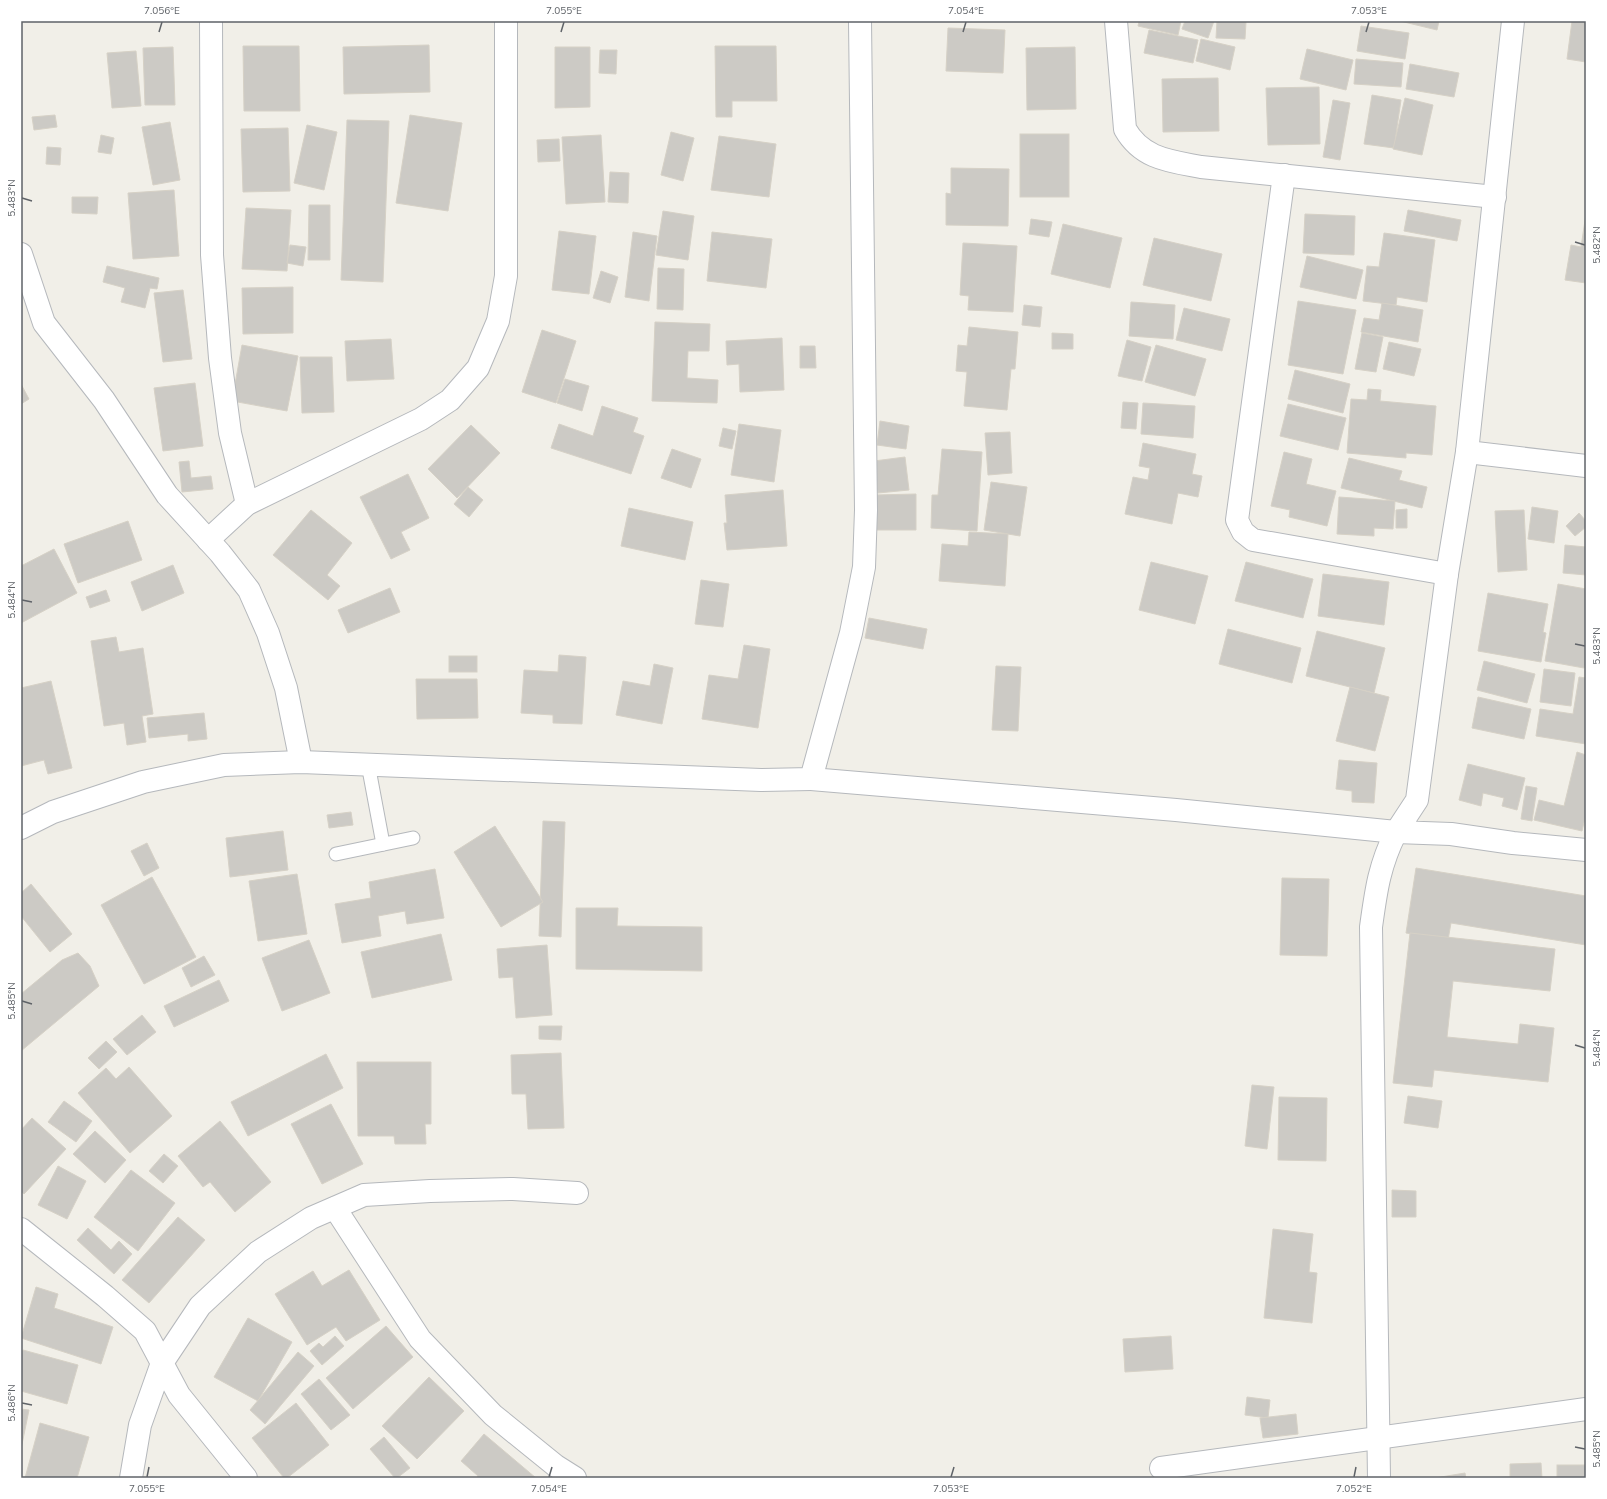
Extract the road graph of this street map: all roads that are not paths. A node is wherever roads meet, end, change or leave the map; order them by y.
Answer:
1 (211, 21) edge
2 (506, 21) edge
3 (860, 21) edge
4 (1116, 21) edge
5 (1513, 21) edge
6 (1284, 175) junction
7 (1495, 197) junction
8 (21, 254) edge
9 (1467, 452) junction
10 (1586, 466) edge
11 (247, 504) junction
12 (208, 540) junction
13 (1447, 574) junction
14 (302, 762) junction
15 (368, 764) junction
16 (812, 779) junction
17 (21, 828) edge
18 (1396, 832) junction
19 (413, 838) dead end
20 (383, 844) junction
21 (1586, 850) edge
22 (336, 854) dead end
23 (577, 1193) dead end
24 (335, 1208) junction
25 (21, 1230) edge
26 (162, 1363) junction
27 (1586, 1409) edge
28 (1378, 1438) junction
29 (1161, 1468) dead end
30 (131, 1478) edge
31 (246, 1478) edge
32 (575, 1478) edge
33 (1379, 1478) edge

1 - 11 street
2 - 11 street
3 - 16 street
4 - 6 street
5 - 7 street
6 - 7 street
6 - 13 street
7 - 9 street
8 - 12 street
9 - 10 street
9 - 13 street
11 - 12 street
12 - 14 street
13 - 18 street
14 - 15 street
14 - 17 street
15 - 16 street
15 - 20 lane
16 - 18 street
18 - 21 street
18 - 28 street
19 - 20 lane
20 - 22 lane
23 - 24 street
24 - 26 street
24 - 32 street
25 - 26 street
26 - 30 street
26 - 31 street
27 - 28 street
28 - 29 street
28 - 33 street

